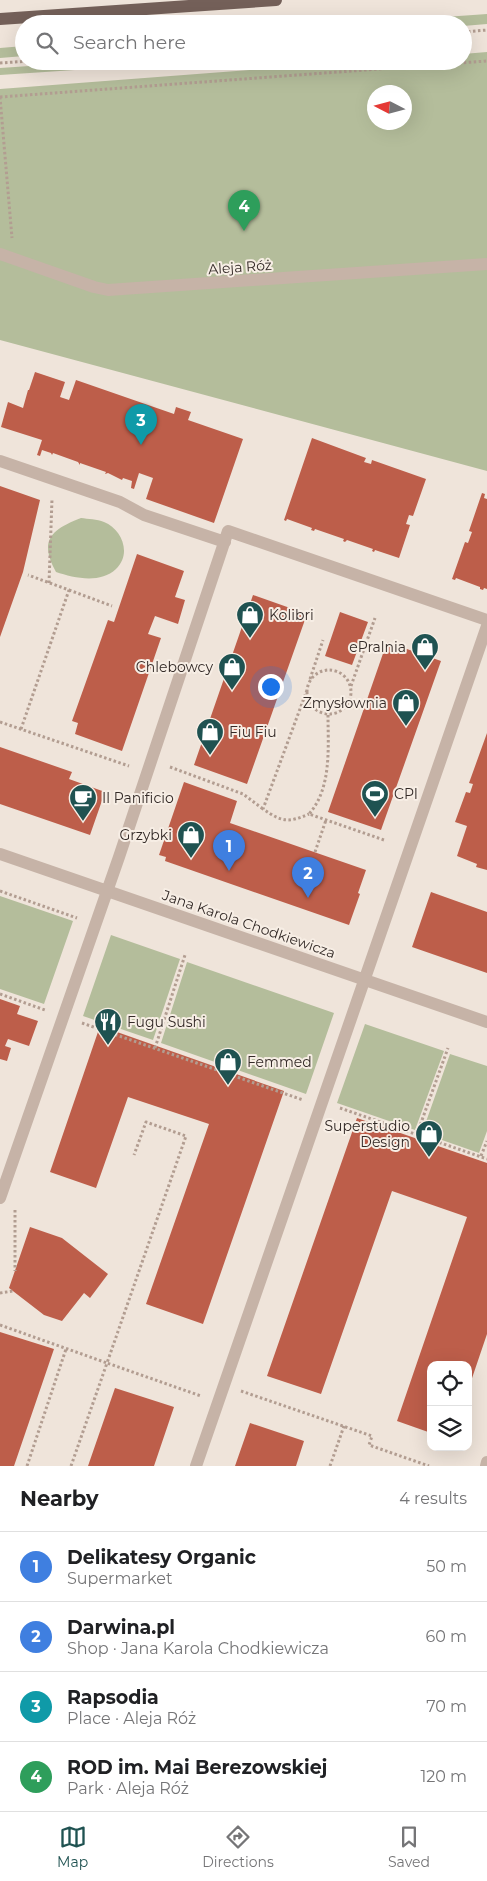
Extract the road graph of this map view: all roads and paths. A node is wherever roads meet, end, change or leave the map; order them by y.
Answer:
1 (276, 0) edge
2 (58, 15) edge
3 (15, 18) edge
4 (0, 19) edge
5 (487, 30) edge
6 (472, 31) edge
7 (487, 61) edge
8 (15, 62) edge
9 (472, 62) edge
10 (0, 63) edge
11 (365, 70) edge
12 (0, 97) edge
13 (0, 254) edge
14 (13, 258) junction
15 (487, 264) edge
16 (0, 461) edge
17 (52, 500) dead end
18 (225, 542) junction
19 (28, 575) dead end
20 (49, 583) junction
21 (69, 590) junction
22 (112, 606) dead end
23 (375, 618) dead end
24 (487, 620) edge
25 (487, 626) edge
26 (324, 640) dead end
27 (310, 682) junction
28 (351, 686) junction
29 (307, 690) junction
30 (328, 715) junction
31 (0, 722) edge
32 (21, 729) junction
33 (167, 766) dead end
34 (133, 768) dead end
35 (263, 809) junction
36 (309, 814) junction
37 (326, 820) junction
38 (384, 840) dead end
39 (315, 852) dead end
40 (0, 854) edge
41 (0, 891) edge
42 (108, 891) junction
43 (83, 920) dead end
44 (186, 955) dead end
45 (365, 980) junction
46 (0, 994) edge
47 (45, 1010) dead end
48 (77, 1021) dead end
49 (487, 1022) edge
50 (155, 1048) junction
51 (448, 1048) dead end
52 (307, 1101) dead end
53 (332, 1105) dead end
54 (417, 1134) junction
55 (487, 1141) edge
56 (134, 1155) dead end
57 (481, 1156) junction
58 (487, 1158) edge
59 (0, 1198) edge
60 (15, 1208) dead end
61 (15, 1272) dead end
62 (13, 1291) dead end
63 (0, 1293) edge
64 (0, 1325) edge
65 (66, 1349) junction
66 (107, 1363) junction
67 (234, 1388) dead end
68 (206, 1398) dead end
69 (344, 1426) junction
70 (487, 1462) edge
71 (27, 1466) edge
72 (72, 1466) edge
73 (196, 1466) edge
74 (330, 1466) edge
75 (429, 1466) edge
76 (486, 1466) edge

1 - 2 main road
3 - 4 main road
5 - 6 path
7 - 9 path
8 - 10 path
11 - 12 path
12 - 14 path
13 - 14 street, Aleja Róż
14 - 15 street, Aleja Róż
16 - 18 street
17 - 20 path
18 - 24 street
18 - 42 street
19 - 20 path
20 - 21 path
21 - 22 path
21 - 32 path
23 - 28 path
25 - 45 street
26 - 27 path
27 - 28 path
27 - 29 path
28 - 30 path
29 - 30 path
29 - 35 path
30 - 36 path
31 - 32 path
32 - 34 path
33 - 35 path
35 - 36 path
36 - 37 path
37 - 38 path
37 - 39 path
40 - 42 street, Jana Karola Chodkiewicza
41 - 43 path
42 - 45 street, Jana Karola Chodkiewicza
42 - 59 street
44 - 50 path
45 - 49 street, Jana Karola Chodkiewicza
45 - 73 street
46 - 47 path
48 - 50 path
50 - 52 path
51 - 54 path
53 - 54 path
54 - 57 path
55 - 57 path
56 - 66 path
57 - 58 path
60 - 61 path
62 - 63 path
64 - 65 path
65 - 66 path
65 - 71 path
66 - 68 path
66 - 72 path
67 - 69 path
69 - 74 path
69 - 75 path
70 - 76 street

